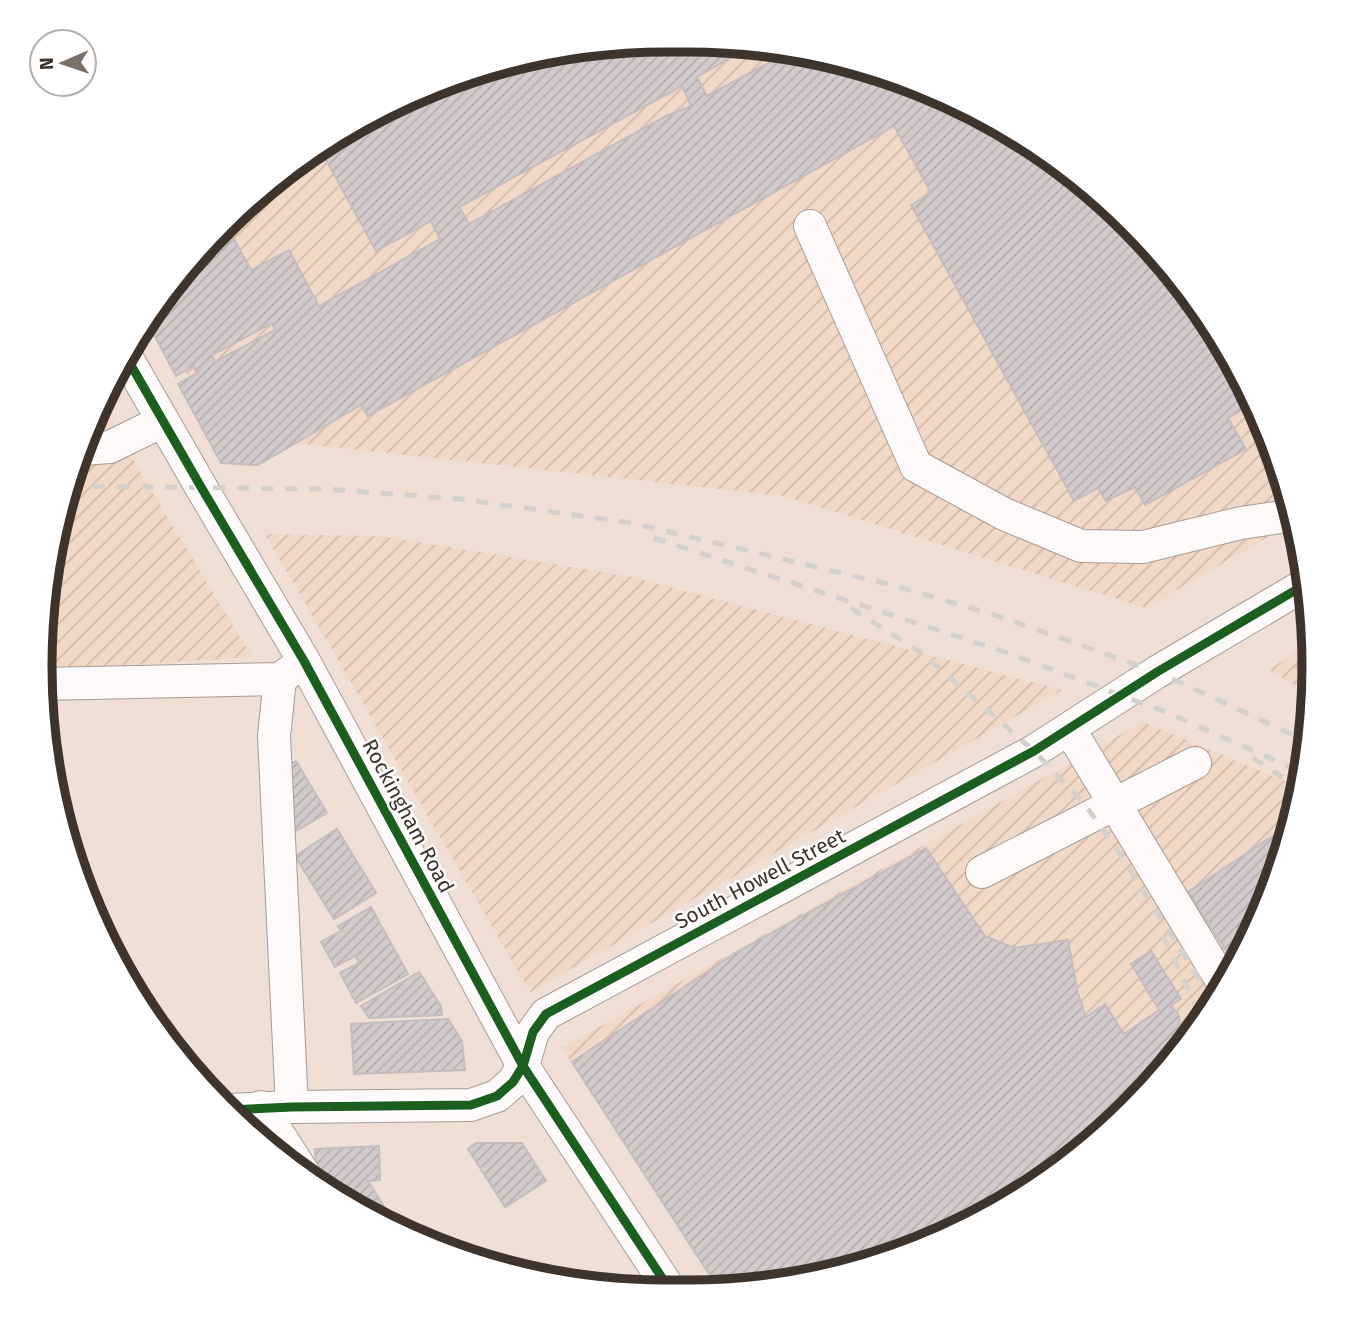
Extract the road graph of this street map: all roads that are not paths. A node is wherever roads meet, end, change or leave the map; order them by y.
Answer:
1 (810, 226) dead end
2 (131, 366) edge
3 (163, 421) junction
4 (93, 448) edge
5 (1283, 517) edge
6 (1296, 590) edge
7 (292, 670) junction
8 (53, 683) edge
9 (1070, 730) junction
10 (1195, 763) dead end
11 (1115, 804) junction
12 (982, 872) dead end
13 (1219, 974) edge
14 (523, 1066) junction
15 (277, 1107) junction
16 (241, 1109) edge
17 (297, 1157) edge
18 (663, 1280) edge

1 - 5 street
2 - 3 street, Rockingham Road
3 - 4 street
3 - 7 street, Rockingham Road
6 - 9 street, South Howell Street
7 - 8 street
7 - 14 street, Rockingham Road
7 - 15 street
9 - 11 street
9 - 14 street, South Howell Street
10 - 11 street
11 - 12 street
11 - 13 street
14 - 15 street, South Howell Street
14 - 18 street, Rockingham Road
15 - 16 street, South Howell Street
15 - 17 street

